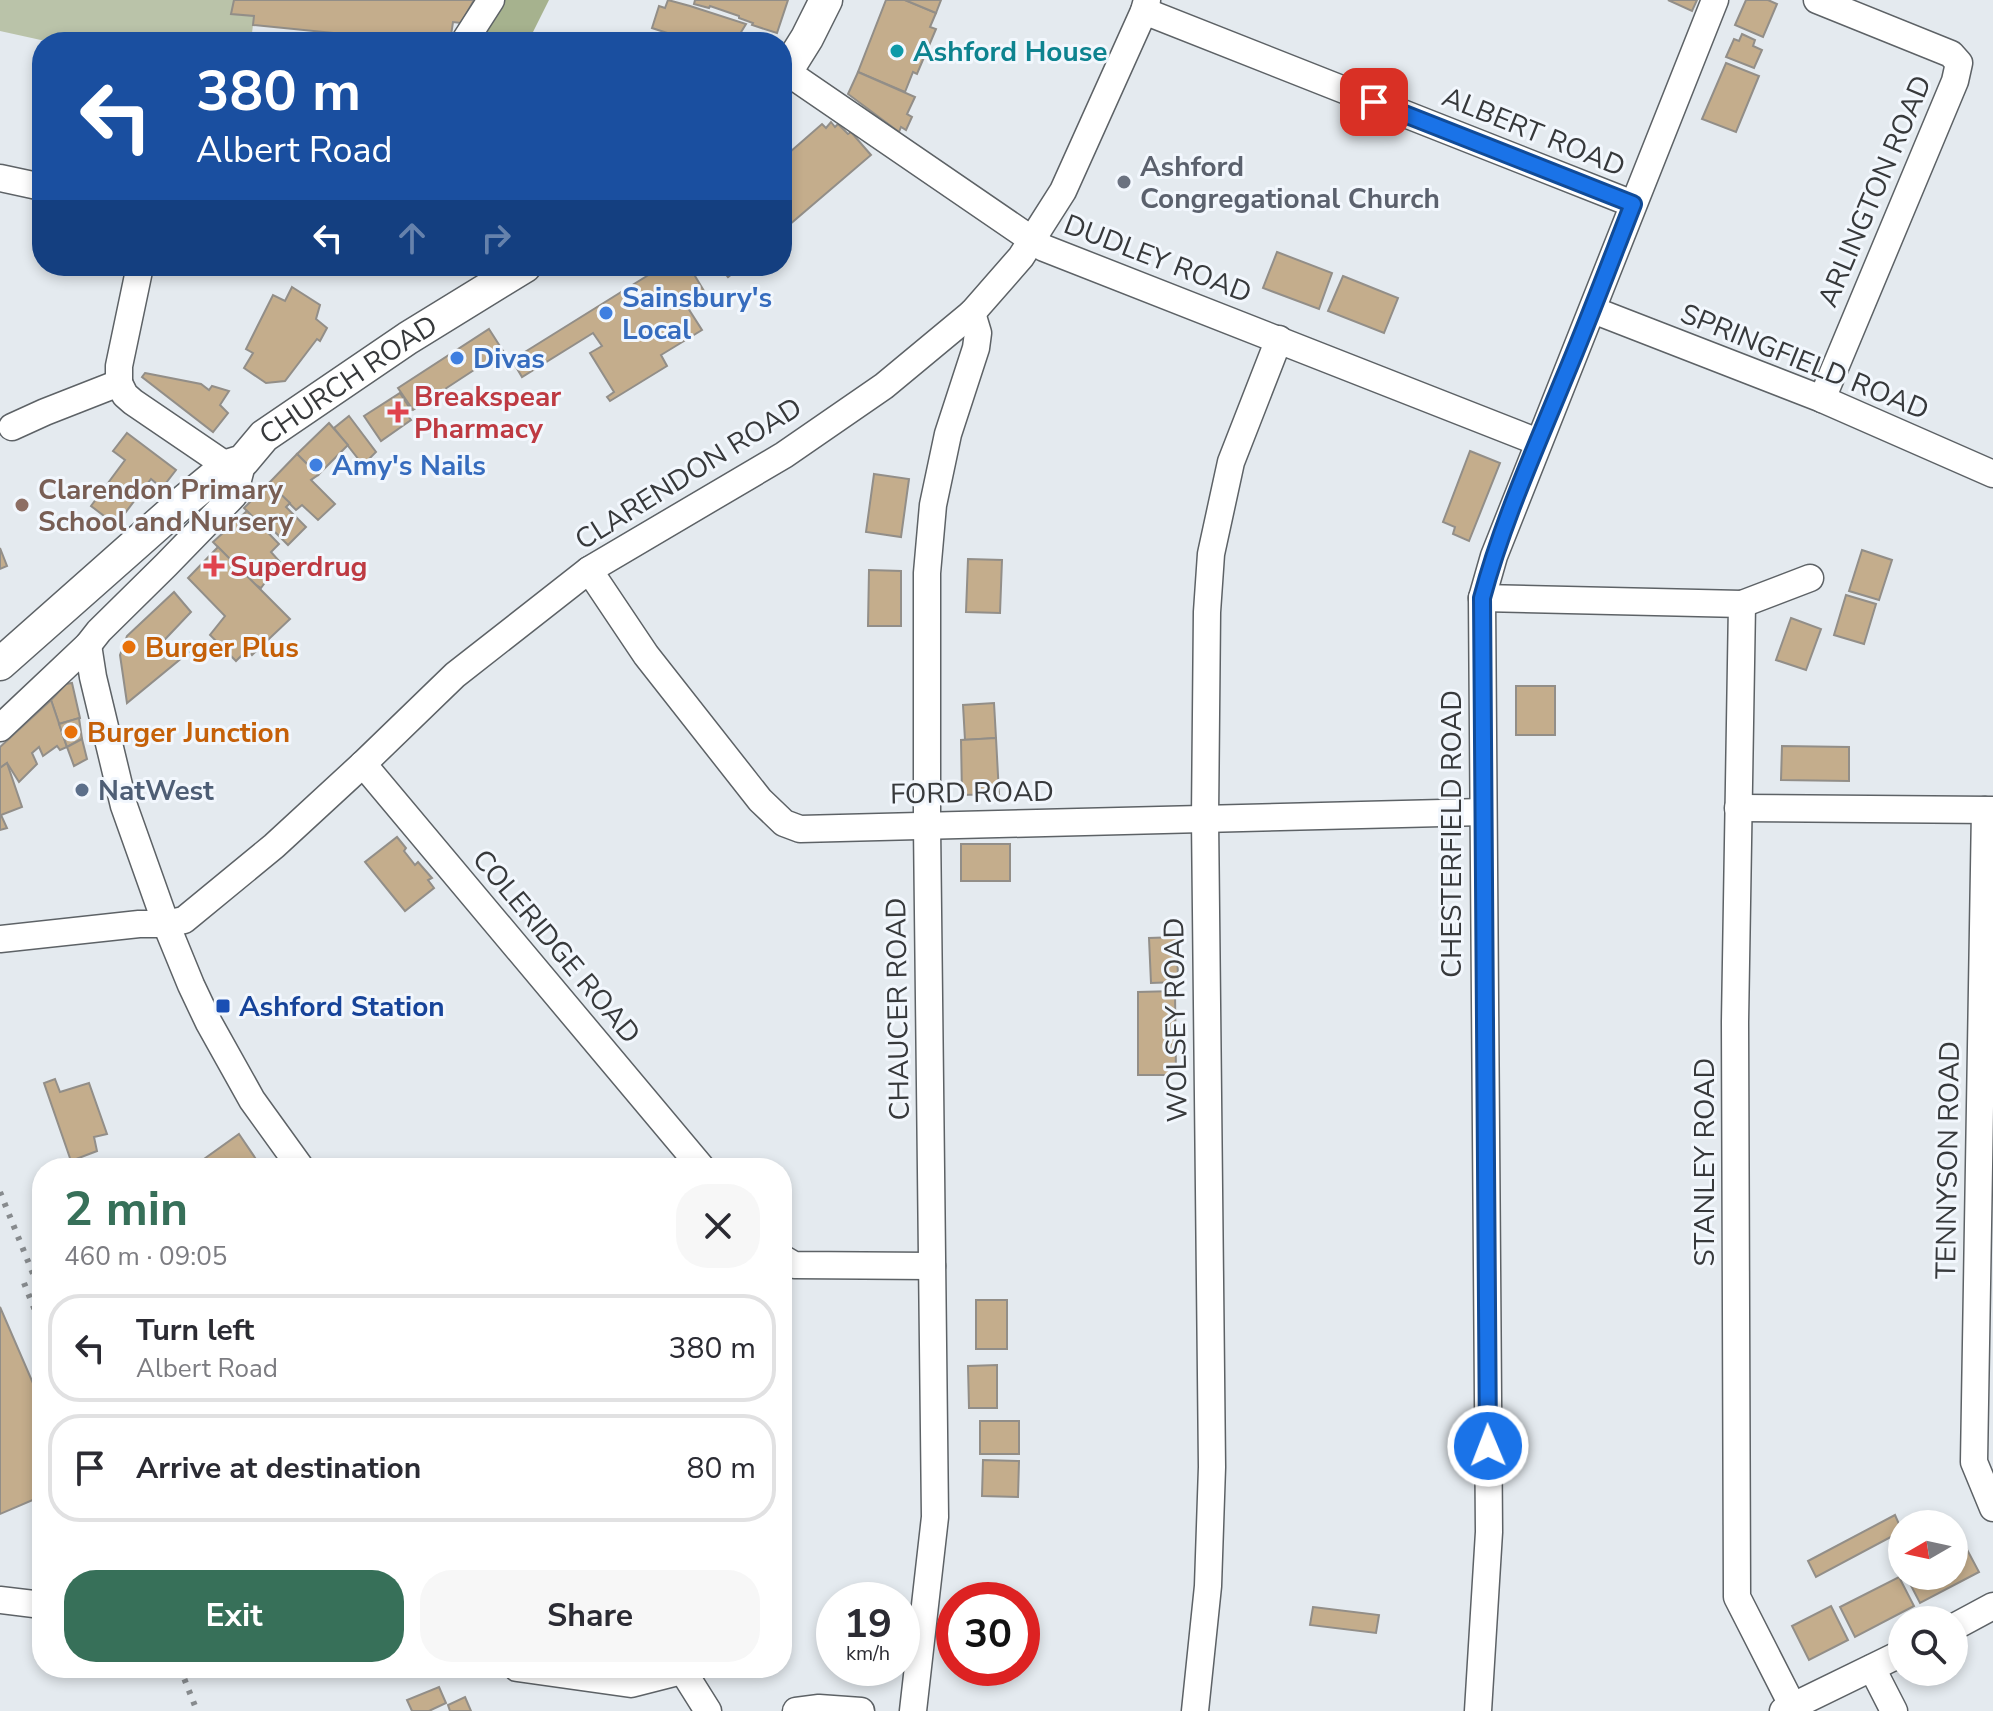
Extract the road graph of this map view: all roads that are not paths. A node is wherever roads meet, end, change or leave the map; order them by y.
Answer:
1 (491, 0) edge
2 (826, 0) edge
3 (1715, 0) edge
4 (1817, 0) edge
5 (1145, 6) edge
6 (470, 32) edge
7 (792, 62) edge
8 (792, 80) edge
9 (0, 178) edge
10 (32, 185) edge
11 (1633, 204) junction
12 (1032, 240) junction
13 (138, 276) edge
14 (509, 276) edge
15 (1593, 310) junction
16 (972, 313) junction
17 (1279, 339) junction
18 (119, 383) junction
19 (1822, 399) junction
20 (12, 427) dead end
21 (1538, 442) junction
22 (235, 464) junction
23 (1993, 474) edge
24 (589, 570) junction
25 (1810, 578) dead end
26 (1482, 598) junction
27 (1742, 604) junction
28 (88, 645) junction
29 (0, 664) edge
30 (0, 728) edge
31 (363, 764) junction
32 (1738, 808) junction
33 (1989, 810) edge
34 (1483, 812) junction
35 (1205, 818) junction
36 (927, 825) junction
37 (166, 924) junction
38 (0, 939) edge
39 (294, 1158) edge
40 (694, 1158) edge
41 (792, 1264) edge
42 (932, 1266) junction
43 (1993, 1508) edge
44 (0, 1600) edge
45 (32, 1604) edge
46 (1993, 1606) edge
47 (1968, 1619) edge
48 (1888, 1660) edge
49 (1872, 1668) junction
50 (588, 1678) edge
51 (653, 1678) edge
52 (687, 1678) edge
53 (1788, 1709) edge
54 (708, 1711) edge
55 (796, 1711) edge
56 (861, 1711) edge
57 (913, 1711) edge
58 (1195, 1711) edge
59 (1478, 1711) edge
60 (1894, 1711) edge

1 - 6 street
2 - 7 main road
3 - 11 street, CHESTERFIELD ROAD
4 - 19 street, ARLINGTON ROAD
5 - 11 street, ALBERT ROAD
5 - 12 street, CLARENDON ROAD
8 - 12 street, DUDLEY ROAD
9 - 10 street
11 - 15 street, CHESTERFIELD ROAD
12 - 16 street, CLARENDON ROAD
12 - 17 street, DUDLEY ROAD
13 - 18 street
14 - 22 main road, CHURCH ROAD
15 - 19 street, SPRINGFIELD ROAD
15 - 21 street, CHESTERFIELD ROAD
16 - 24 street, CLARENDON ROAD
16 - 36 street, CHAUCER ROAD
17 - 21 street, DUDLEY ROAD
17 - 35 street, WOLSEY ROAD
18 - 20 street
18 - 22 street
19 - 23 street, SPRINGFIELD ROAD
21 - 26 street, CHESTERFIELD ROAD
22 - 28 street
22 - 29 main road, CHURCH ROAD
24 - 31 street, CLARENDON ROAD
24 - 36 street, FORD ROAD
25 - 27 street
26 - 27 street
26 - 34 street, CHESTERFIELD ROAD
27 - 32 street, STANLEY ROAD
28 - 30 street
28 - 37 street
31 - 37 street, CLARENDON ROAD
31 - 40 street, COLERIDGE ROAD
32 - 33 street
32 - 53 street, STANLEY ROAD
33 - 43 street, TENNYSON ROAD
34 - 35 street, FORD ROAD
34 - 59 street, CHESTERFIELD ROAD
35 - 36 street, FORD ROAD
35 - 58 street, WOLSEY ROAD
36 - 42 street, CHAUCER ROAD
37 - 38 street
37 - 39 street
41 - 42 street
42 - 57 street, CHAUCER ROAD
44 - 45 street
46 - 47 street
48 - 49 street
49 - 53 street
49 - 60 street
50 - 51 street
52 - 54 street
55 - 56 street

